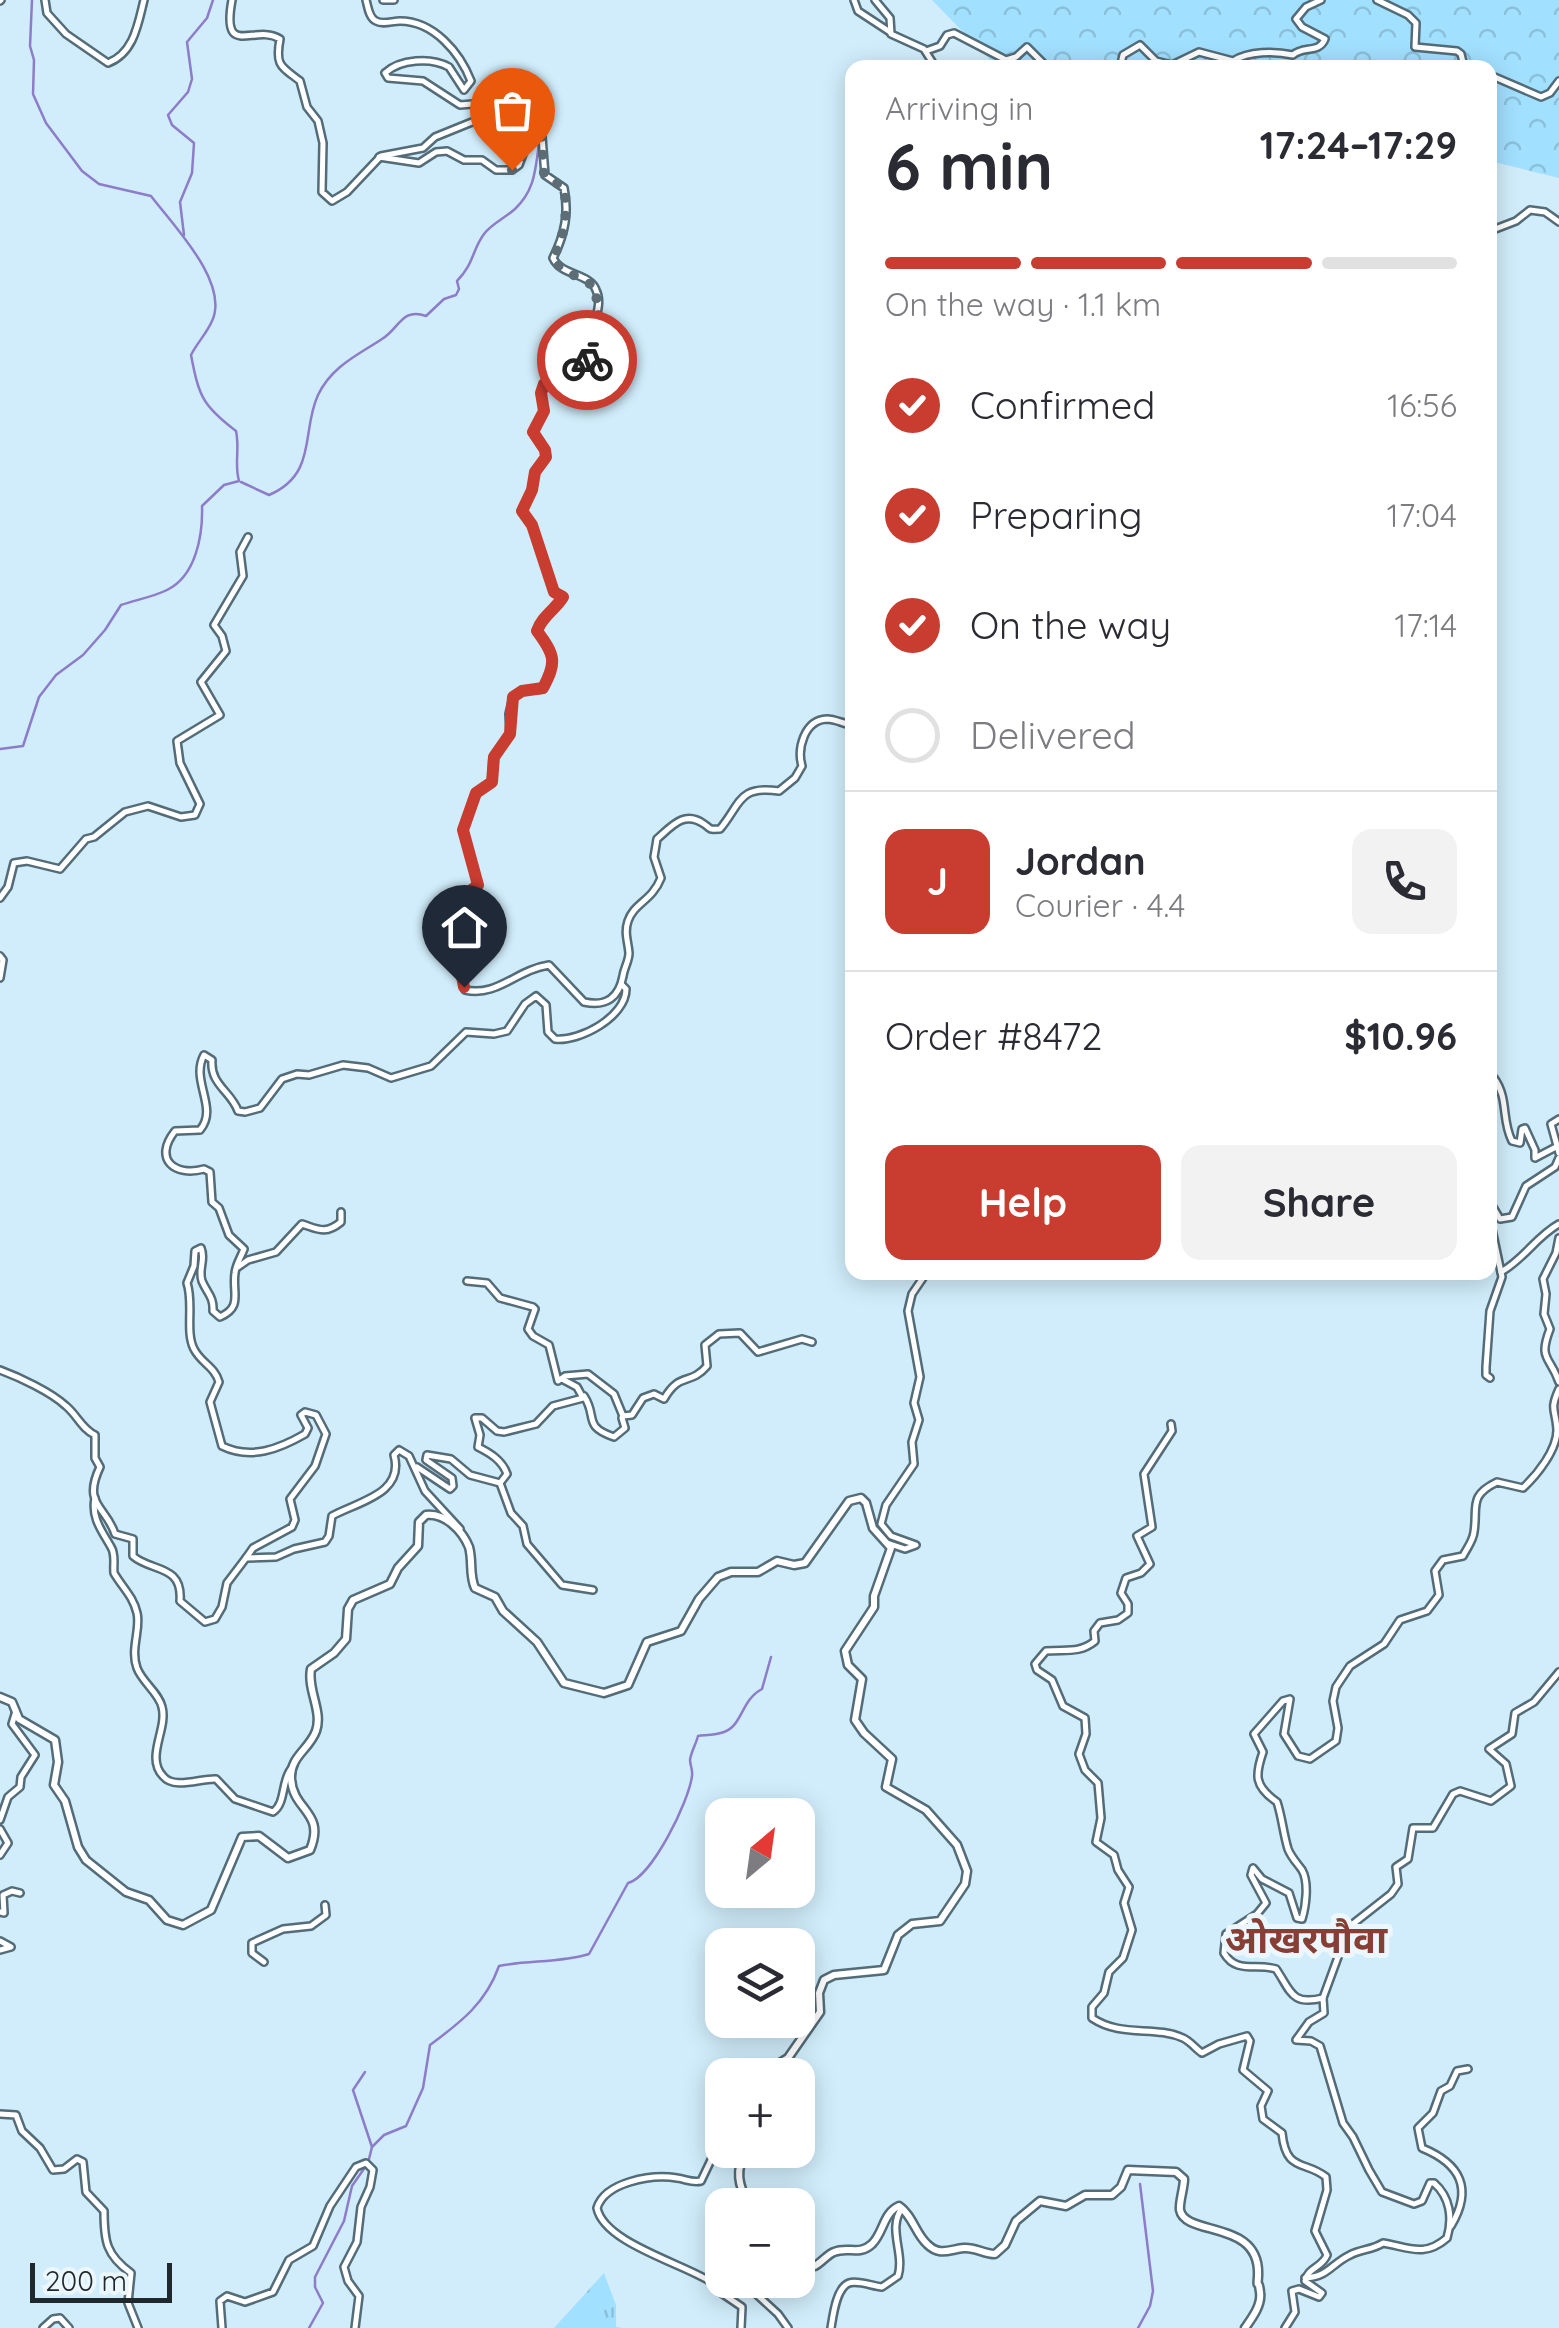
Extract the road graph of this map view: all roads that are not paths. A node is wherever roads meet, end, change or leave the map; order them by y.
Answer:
1 (45, 0) edge
2 (144, 0) edge
3 (232, 0) edge
4 (366, 0) edge
5 (383, 0) edge
6 (394, 0) edge
7 (854, 0) edge
8 (875, 0) edge
9 (1322, 0) edge
10 (1377, 0) edge
11 (890, 32) junction
12 (926, 51) junction
13 (931, 60) edge
14 (1006, 60) edge
15 (1006, 60) edge
16 (1040, 60) edge
17 (1122, 60) edge
18 (1155, 60) edge
19 (1182, 60) edge
20 (1229, 60) edge
21 (1235, 60) edge
22 (1462, 60) edge
23 (1497, 78) edge
24 (1559, 81) edge
25 (537, 122) junction
26 (522, 124) junction
27 (379, 158) junction
28 (1559, 222) edge
29 (1497, 228) edge
30 (248, 537) dead end
31 (845, 723) edge
32 (0, 898) edge
33 (0, 956) edge
34 (0, 978) edge
35 (622, 985) junction
36 (1497, 1083) edge
37 (1559, 1119) edge
38 (1558, 1152) edge
39 (341, 1212) dead end
40 (1497, 1215) edge
41 (1559, 1224) edge
42 (1559, 1238) edge
43 (1497, 1256) edge
44 (236, 1269) junction
45 (1501, 1272) junction
46 (922, 1280) edge
47 (467, 1281) dead end
48 (812, 1342) dead end
49 (0, 1370) edge
50 (1490, 1378) dead end
51 (562, 1379) junction
52 (1559, 1386) edge
53 (584, 1396) junction
54 (620, 1414) junction
55 (1170, 1424) dead end
56 (415, 1465) junction
57 (500, 1483) junction
58 (95, 1498) junction
59 (462, 1536) junction
60 (888, 1542) junction
61 (246, 1558) junction
62 (593, 1590) dead end
63 (1559, 1672) edge
64 (0, 1697) edge
65 (16, 1711) junction
66 (292, 1767) junction
67 (0, 1820) edge
68 (0, 1829) edge
69 (0, 1855) edge
70 (20, 1893) dead end
71 (325, 1905) dead end
72 (0, 1912) edge
73 (0, 1941) edge
74 (0, 1950) edge
75 (264, 1962) dead end
76 (1323, 1998) junction
77 (788, 2058) edge
78 (1468, 2069) dead end
79 (0, 2114) edge
80 (706, 2168) edge
81 (902, 2208) junction
82 (1450, 2228) junction
83 (815, 2266) edge
84 (705, 2277) edge
85 (1305, 2278) junction
86 (730, 2298) edge
87 (761, 2298) edge
88 (42, 2328) edge
89 (69, 2328) edge
90 (138, 2328) edge
91 (222, 2328) edge
92 (355, 2328) edge
93 (741, 2328) edge
94 (788, 2328) edge
95 (830, 2328) edge
96 (1245, 2328) edge
97 (1286, 2328) edge

1 - 2 street
3 - 27 street
4 - 26 street
5 - 6 street
7 - 11 street
8 - 11 street
9 - 21 street
10 - 22 street
11 - 12 street
12 - 13 street
12 - 14 street
15 - 16 street
17 - 18 street
19 - 20 street
23 - 24 street
25 - 26 street
25 - 27 street
25 - 35 street
26 - 27 street
28 - 29 street
30 - 32 street
31 - 35 street
33 - 34 street
35 - 44 street
36 - 38 street
37 - 38 street
38 - 40 street
39 - 44 street
41 - 45 street
42 - 52 street
43 - 45 street
44 - 61 street
45 - 50 street
46 - 60 street
47 - 51 street
48 - 54 street
49 - 58 street
51 - 53 street
51 - 54 street
52 - 76 street
53 - 54 street
53 - 57 street
55 - 85 street
56 - 57 street
56 - 59 street
56 - 61 street
57 - 62 street
58 - 61 street
58 - 66 street
59 - 60 street
59 - 66 street
60 - 77 street
63 - 76 street
64 - 65 street
65 - 66 street
65 - 67 street
68 - 69 street
70 - 72 street
71 - 75 street
73 - 74 street
76 - 82 street
78 - 82 street
79 - 90 street
80 - 84 street
81 - 83 street
81 - 95 street
81 - 96 street
82 - 85 street
85 - 97 street
86 - 93 street
87 - 94 street
88 - 89 street
91 - 92 street

